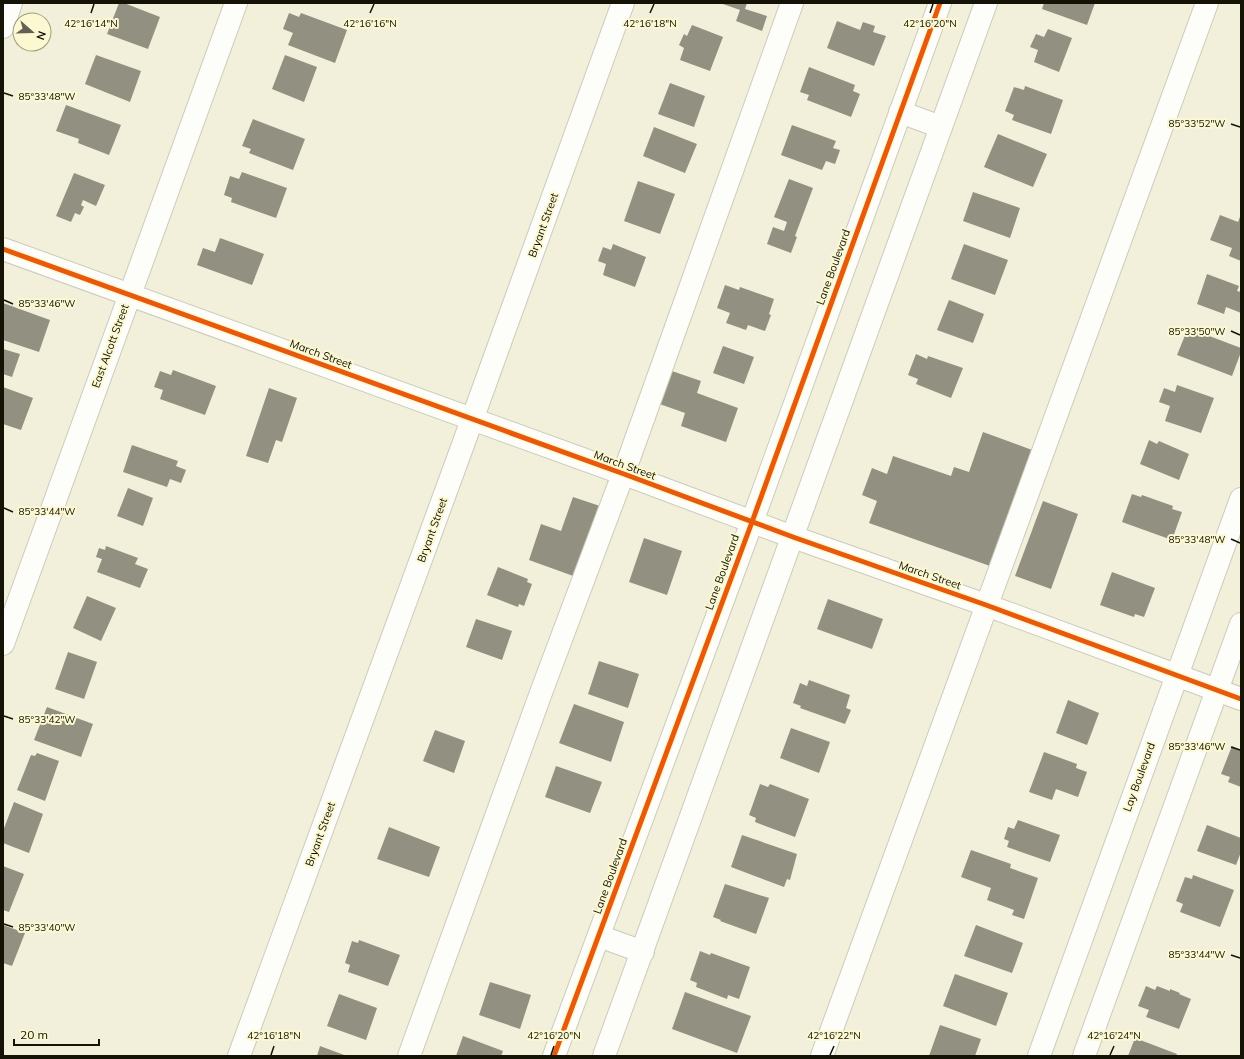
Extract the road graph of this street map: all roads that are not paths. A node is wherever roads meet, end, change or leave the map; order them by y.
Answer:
1 (12, 3) edge
2 (236, 3) edge
3 (623, 3) edge
4 (792, 3) edge
5 (940, 3) edge
6 (986, 3) edge
7 (1207, 3) edge
8 (3, 27) edge
9 (900, 112) junction
10 (941, 127) junction
11 (3, 249) edge
12 (129, 295) junction
13 (472, 419) junction
14 (624, 474) junction
15 (1241, 498) edge
16 (752, 522) junction
17 (793, 537) junction
18 (986, 605) junction
19 (1241, 624) edge
20 (3, 644) edge
21 (1177, 674) junction
22 (1217, 690) junction
23 (1241, 699) edge
24 (598, 936) junction
25 (642, 952) junction
26 (239, 1056) edge
27 (409, 1056) edge
28 (554, 1056) edge
29 (604, 1056) edge
30 (822, 1056) edge
31 (1039, 1056) edge
32 (1084, 1056) edge

1 - 8 street
2 - 12 street, East Alcott Street
3 - 13 street, Bryant Street
4 - 14 street
5 - 9 street, Lane Boulevard
6 - 10 street
7 - 18 street
9 - 10 street
9 - 16 street, Lane Boulevard
10 - 17 street
11 - 12 street, March Street
12 - 13 street, March Street
12 - 20 street, East Alcott Street
13 - 14 street, March Street
13 - 26 street, Bryant Street
14 - 16 street, March Street
14 - 27 street
15 - 21 street, Lay Boulevard
16 - 17 street, March Street
16 - 24 street, Lane Boulevard
17 - 18 street, March Street
17 - 25 street
18 - 21 street, March Street
18 - 30 street
19 - 22 street
21 - 22 street, March Street
21 - 31 street, Lay Boulevard
22 - 23 street, March Street
22 - 32 street
24 - 25 street
24 - 28 street, Lane Boulevard
25 - 29 street

